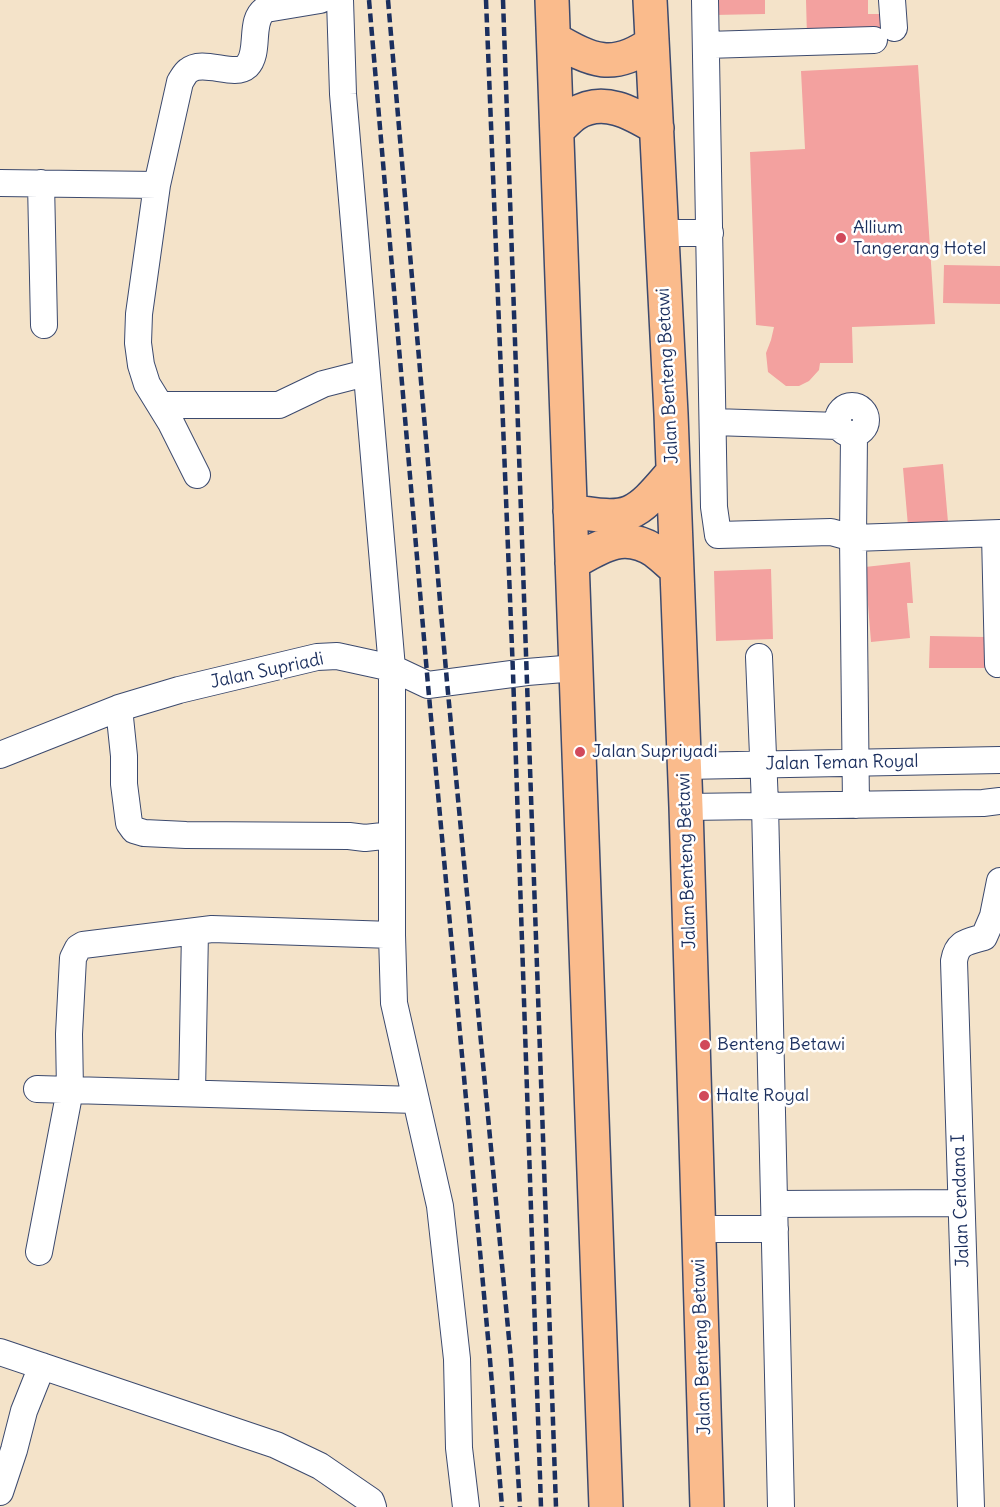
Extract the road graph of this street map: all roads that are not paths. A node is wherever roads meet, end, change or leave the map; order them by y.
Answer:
1 (320, 0) edge
2 (340, 0) edge
3 (552, 0) edge
4 (650, 0) edge
5 (705, 0) edge
6 (892, 0) edge
7 (554, 39) junction
8 (652, 43) junction
9 (706, 45) junction
10 (657, 128) junction
11 (557, 130) junction
12 (0, 183) edge
13 (41, 183) junction
14 (157, 185) junction
15 (662, 233) junction
16 (710, 233) junction
17 (44, 325) dead end
18 (366, 373) junction
19 (160, 405) junction
20 (713, 422) junction
21 (673, 472) junction
22 (197, 475) dead end
23 (714, 507) junction
24 (675, 511) junction
25 (570, 512) junction
26 (997, 533) edge
27 (853, 538) junction
28 (572, 563) junction
29 (676, 569) junction
30 (759, 657) dead end
31 (998, 664) dead end
32 (392, 668) junction
33 (576, 668) junction
34 (119, 708) junction
35 (0, 755) edge
36 (1000, 760) edge
37 (856, 763) junction
38 (763, 764) junction
39 (797, 764) junction
40 (684, 766) junction
41 (1000, 801) edge
42 (765, 805) junction
43 (799, 805) junction
44 (856, 805) junction
45 (686, 807) junction
46 (392, 835) junction
47 (1000, 881) edge
48 (195, 931) junction
49 (392, 935) junction
50 (37, 1089) dead end
51 (70, 1090) junction
52 (192, 1094) junction
53 (417, 1100) junction
54 (961, 1203) junction
55 (775, 1216) junction
56 (698, 1229) junction
57 (39, 1252) dead end
58 (0, 1352) edge
59 (42, 1366) junction
60 (0, 1492) edge
61 (373, 1507) edge
62 (466, 1507) edge
63 (606, 1507) edge
64 (707, 1507) edge
65 (781, 1507) edge
66 (971, 1507) edge

1 - 14 street
2 - 18 street
3 - 7 main road
4 - 8 main road, Jalan Benteng Betawi
5 - 9 street
6 - 9 street
7 - 8 main road
7 - 11 main road
8 - 10 main road, Jalan Benteng Betawi
9 - 16 street
10 - 11 main road
10 - 15 main road, Jalan Benteng Betawi
11 - 25 main road
12 - 13 street
13 - 14 street
13 - 17 street
14 - 19 street
15 - 16 street
15 - 21 main road, Jalan Benteng Betawi
16 - 20 street
18 - 19 street
18 - 32 street
19 - 22 street
20 - 23 street
20 - 27 street
21 - 24 main road, Jalan Benteng Betawi
21 - 25 main road
23 - 24 street
23 - 27 street
24 - 29 main road, Jalan Benteng Betawi
25 - 28 main road
26 - 27 street
26 - 31 street
27 - 37 street
28 - 29 main road
28 - 33 main road
29 - 40 main road, Jalan Benteng Betawi
30 - 38 street
32 - 33 street, Jalan Supriadi
32 - 34 street, Jalan Supriadi
32 - 46 street
33 - 63 main road
34 - 35 street, Jalan Supriadi
34 - 46 street
36 - 37 street, Jalan Teman Royal
37 - 39 street, Jalan Teman Royal
37 - 44 street
38 - 39 street, Jalan Teman Royal
38 - 40 street, Jalan Teman Royal
38 - 42 street
39 - 43 street
40 - 45 main road, Jalan Benteng Betawi
41 - 44 street
42 - 43 street
42 - 45 street
42 - 55 street
43 - 44 street
45 - 56 main road, Jalan Benteng Betawi
46 - 49 street
47 - 54 street, Jalan Cendana I
48 - 49 street
48 - 51 street
48 - 52 street
49 - 53 street
50 - 51 street
51 - 52 street
51 - 57 street
52 - 53 street
53 - 62 street
54 - 55 street
54 - 66 street, Jalan Cendana I
55 - 56 street
55 - 65 street
56 - 64 main road, Jalan Benteng Betawi
58 - 59 street
59 - 60 street
59 - 61 street

